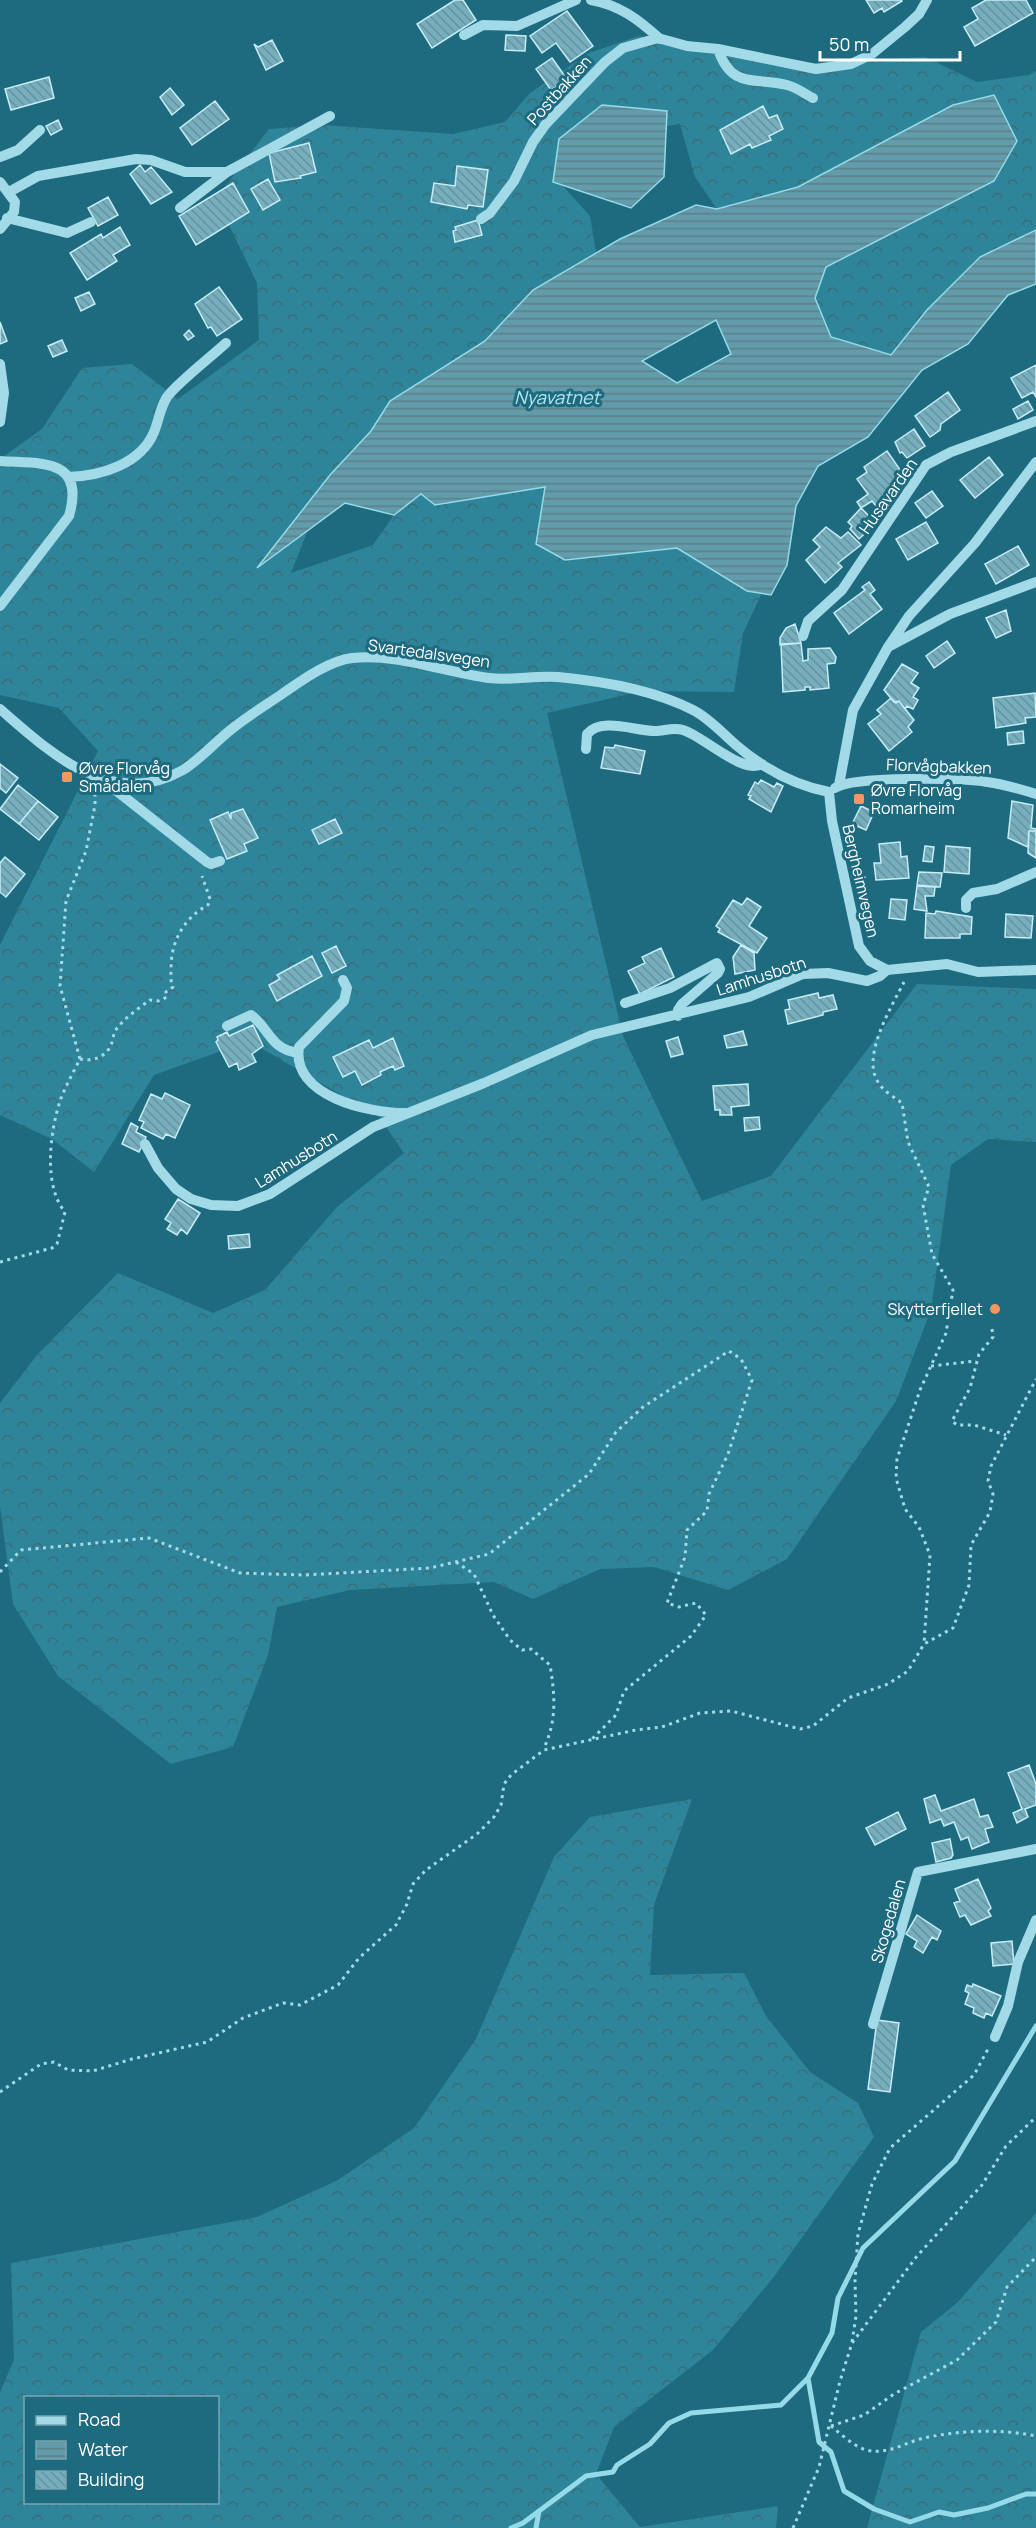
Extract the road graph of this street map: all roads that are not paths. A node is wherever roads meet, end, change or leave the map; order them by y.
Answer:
1 (576, 0) edge
2 (591, 0) edge
3 (927, 0) edge
4 (464, 35) dead end
5 (660, 39) junction
6 (718, 49) junction
7 (813, 98) dead end
8 (330, 116) dead end
9 (40, 130) dead end
10 (0, 157) edge
11 (226, 172) junction
12 (0, 182) edge
13 (9, 192) junction
14 (180, 208) dead end
15 (7, 218) junction
16 (482, 219) dead end
17 (91, 222) dead end
18 (0, 229) edge
19 (226, 343) dead end
20 (0, 364) edge
21 (1036, 421) edge
22 (0, 422) edge
23 (0, 461) edge
24 (1036, 462) edge
25 (68, 477) junction
26 (1036, 582) edge
27 (0, 606) edge
28 (802, 636) dead end
29 (888, 647) junction
30 (0, 710) edge
31 (586, 749) dead end
32 (762, 764) junction
33 (100, 779) junction
34 (839, 785) junction
35 (829, 792) junction
36 (1036, 794) edge
37 (220, 861) dead end
38 (1036, 872) edge
39 (966, 908) dead end
40 (887, 970) junction
41 (1036, 970) edge
42 (343, 980) dead end
43 (625, 1003) dead end
44 (678, 1016) junction
45 (227, 1026) dead end
46 (298, 1053) junction
47 (412, 1113) junction
48 (145, 1144) dead end
49 (1036, 1849) edge
50 (1036, 1920) edge
51 (873, 2024) dead end
52 (995, 2037) road end

1 - 4 street
2 - 5 street, Postbakken
3 - 6 street, Postbakken
5 - 6 street, Postbakken
5 - 16 street, Postbakken
6 - 7 street
8 - 11 street
9 - 10 street
11 - 13 street
11 - 14 street
12 - 13 street
13 - 15 street
15 - 17 street
15 - 18 street
19 - 25 street
20 - 22 street
21 - 28 street, Husavarden
23 - 25 street
24 - 29 street
25 - 27 street
26 - 29 street
29 - 34 street
30 - 33 street, Svartedalsvegen
31 - 32 street, Svartedalsvegen
32 - 33 street, Svartedalsvegen
32 - 35 street, Svartedalsvegen
33 - 37 street, Svartedalsvegen
34 - 35 street
34 - 36 street, Florvågbakken
35 - 40 street, Bergheimvegen
38 - 39 street
40 - 41 street
40 - 44 street, Lamhusbotn
42 - 46 street
43 - 44 street, Lamhusbotn
44 - 47 street, Lamhusbotn
45 - 46 street
46 - 47 street, Lamhusbotn
47 - 48 street, Lamhusbotn
49 - 51 street, Skogedalen
50 - 52 street

